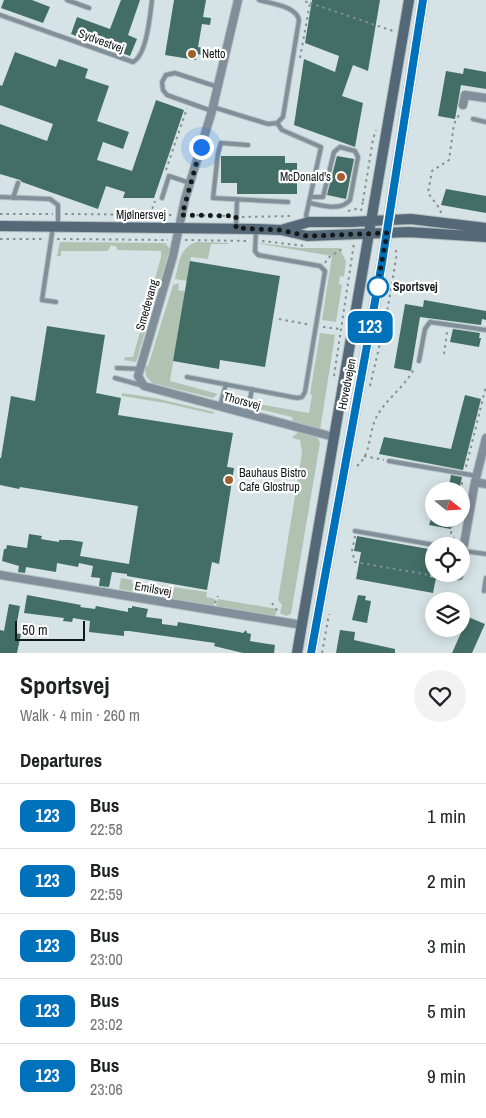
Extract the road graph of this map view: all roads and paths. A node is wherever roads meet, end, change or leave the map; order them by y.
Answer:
1 (67, 0) edge
2 (152, 0) edge
3 (238, 0) edge
4 (260, 0) edge
5 (409, 0) edge
6 (423, 0) edge
7 (310, 3) dead end
8 (89, 8) dead end
9 (0, 15) edge
10 (394, 24) dead end
11 (218, 87) junction
12 (486, 98) edge
13 (189, 103) junction
14 (463, 105) joint
15 (212, 109) junction
16 (474, 119) dead end
17 (486, 122) edge
18 (277, 123) junction
19 (378, 125) dead end
20 (248, 145) dead end
21 (163, 178) dead end
22 (18, 183) dead end
23 (190, 183) junction
24 (157, 196) dead end
25 (0, 198) edge
26 (12, 198) junction
27 (162, 198) dead end
28 (310, 198) junction
29 (237, 200) junction
30 (363, 201) dead end
31 (288, 202) dead end
32 (309, 204) junction
33 (0, 214) edge
34 (58, 214) junction
35 (150, 215) junction
36 (182, 215) junction
37 (236, 216) junction
38 (308, 219) junction
39 (389, 220) junction
40 (371, 221) junction
41 (441, 223) junction
42 (0, 226) edge
43 (55, 227) junction
44 (146, 227) junction
45 (178, 227) junction
46 (236, 228) junction
47 (486, 228) edge
48 (256, 229) junction
49 (281, 230) junction
50 (387, 233) junction
51 (486, 237) edge
52 (0, 239) edge
53 (51, 239) junction
54 (368, 239) junction
55 (176, 240) junction
56 (256, 241) junction
57 (337, 245) dead end
58 (354, 245) dead end
59 (312, 246) dead end
60 (322, 267) junction
61 (56, 302) dead end
62 (448, 324) junction
63 (486, 330) edge
64 (444, 354) dead end
65 (419, 361) joint
66 (117, 368) dead end
67 (140, 369) junction
68 (188, 377) dead end
69 (115, 378) dead end
70 (226, 384) junction
71 (144, 386) junction
72 (486, 386) edge
73 (252, 390) junction
74 (220, 406) junction
75 (247, 414) junction
76 (334, 437) junction
77 (486, 438) edge
78 (364, 456) junction
79 (390, 461) joint
80 (358, 466) dead end
81 (464, 474) junction
82 (476, 479) junction
83 (462, 482) edge
84 (486, 484) edge
85 (355, 531) joint
86 (465, 537) edge
87 (425, 543) edge
88 (470, 551) edge
89 (486, 554) edge
90 (425, 574) edge
91 (0, 575) edge
92 (486, 578) edge
93 (484, 591) dead end
94 (302, 625) junction
95 (297, 653) edge
96 (312, 653) edge

1 - 8 lane
2 - 9 lane, Sydvestvej
3 - 11 street, Smedevang
4 - 18 lane
5 - 40 main road, Hovedvejen
6 - 39 main road, Hovedvejen
7 - 10 path
11 - 13 lane
11 - 15 street, Smedevang
12 - 14 street
13 - 15 lane
13 - 21 path
14 - 41 path
15 - 18 lane
15 - 23 street, Smedevang
16 - 17 lane
18 - 28 lane
19 - 30 path
20 - 29 lane
22 - 26 lane
23 - 27 lane
23 - 36 street, Smedevang
24 - 35 path
25 - 26 lane
26 - 34 lane
28 - 32 lane
28 - 32 lane
29 - 31 lane
29 - 37 lane
32 - 38 lane
33 - 34 path
34 - 35 path
34 - 43 lane
35 - 36 path
35 - 44 path
36 - 37 path
36 - 45 street, Smedevang
37 - 38 path
37 - 46 lane
38 - 40 main road, Mjølnersvej
38 - 49 main road, Mjølnersvej
39 - 40 main road
39 - 41 main road
39 - 50 main road, Hovedvejen
40 - 54 main road, Hovedvejen
41 - 47 main road
42 - 43 main road, Mjølnersvej
43 - 44 main road, Mjølnersvej
43 - 53 lane
44 - 45 main road, Mjølnersvej
45 - 46 main road, Mjølnersvej
45 - 55 street, Smedevang
46 - 48 main road, Mjølnersvej
48 - 49 main road, Mjølnersvej
48 - 56 lane
49 - 54 main road, Mjølnersvej
50 - 51 main road
50 - 54 main road
50 - 96 main road, Hovedvejen
52 - 53 path
53 - 55 path
53 - 61 lane
54 - 58 path
54 - 76 main road, Hovedvejen
55 - 56 path
55 - 67 street, Smedevang
56 - 59 path
56 - 60 lane
57 - 60 path
60 - 73 lane
62 - 63 lane
62 - 64 path
62 - 65 lane
65 - 78 path
66 - 67 lane
67 - 71 street, Smedevang
68 - 70 lane
69 - 71 lane
70 - 73 lane
70 - 74 lane
71 - 74 street, Thorsvej
72 - 81 path
73 - 75 lane
74 - 75 street, Thorsvej
75 - 76 street, Thorsvej
76 - 94 main road, Hovedvejen
77 - 82 street
78 - 79 path
78 - 80 path
79 - 81 lane
81 - 82 lane
81 - 83 path
82 - 84 street
82 - 86 street
85 - 87 lane
85 - 90 path
88 - 89 lane
91 - 94 street, Emilsvej
92 - 93 lane
94 - 95 main road, Hovedvejen

